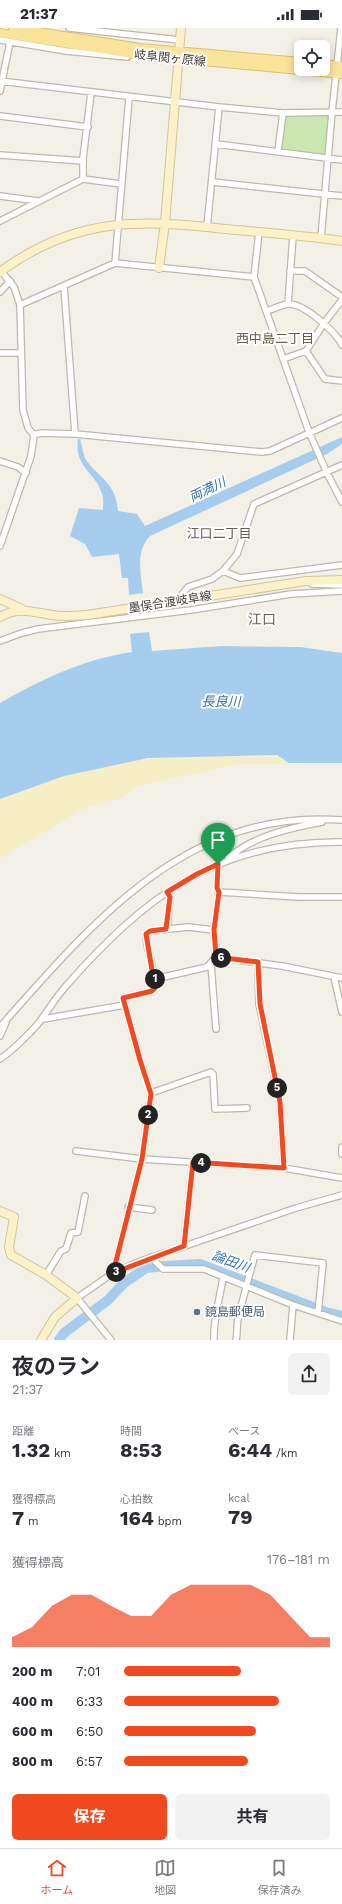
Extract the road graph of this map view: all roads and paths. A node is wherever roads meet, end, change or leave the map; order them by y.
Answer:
1 (13, 28) edge
2 (70, 28) edge
3 (181, 28) edge
4 (341, 28) edge
5 (0, 33) edge
6 (23, 34) junction
7 (0, 40) edge
8 (179, 40) junction
9 (10, 42) junction
10 (179, 57) junction
11 (294, 62) edge
12 (330, 66) edge
13 (340, 70) edge
14 (1, 81) edge
15 (0, 90) edge
16 (91, 93) junction
17 (129, 98) junction
18 (176, 103) junction
19 (219, 107) junction
20 (283, 112) junction
21 (332, 112) junction
22 (342, 112) edge
23 (0, 116) edge
24 (88, 127) junction
25 (216, 144) junction
26 (278, 151) junction
27 (0, 155) edge
28 (328, 158) junction
29 (342, 160) edge
30 (83, 161) junction
31 (83, 179) junction
32 (213, 182) junction
33 (121, 184) junction
34 (325, 194) junction
35 (0, 196) edge
36 (342, 196) edge
37 (38, 201) junction
38 (0, 221) edge
39 (165, 223) junction
40 (118, 224) junction
41 (207, 227) junction
42 (259, 232) junction
43 (293, 236) junction
44 (321, 238) junction
45 (342, 241) edge
46 (114, 263) junction
47 (159, 268) junction
48 (0, 271) edge
49 (290, 271) junction
50 (254, 277) junction
51 (10, 281) junction
52 (64, 286) junction
53 (0, 292) edge
54 (342, 299) edge
55 (288, 304) junction
56 (20, 305) junction
57 (267, 311) junction
58 (324, 323) junction
59 (342, 345) edge
60 (306, 351) junction
61 (0, 353) edge
62 (21, 353) junction
63 (283, 359) junction
64 (342, 381) edge
65 (342, 418) edge
66 (309, 433) junction
67 (74, 434) junction
68 (34, 435) junction
69 (0, 461) edge
70 (342, 465) edge
71 (326, 472) junction
72 (26, 473) junction
73 (342, 502) edge
74 (0, 546) edge
75 (342, 565) edge
76 (223, 571) junction
77 (342, 580) edge
78 (306, 581) junction
79 (342, 585) edge
80 (342, 591) edge
81 (0, 599) edge
82 (177, 600) junction
83 (22, 609) junction
84 (0, 617) edge
85 (0, 641) edge
86 (340, 820) edge
87 (342, 842) edge
88 (221, 863) junction
89 (167, 892) junction
90 (219, 892) junction
91 (342, 897) edge
92 (166, 929) junction
93 (214, 930) junction
94 (216, 957) junction
95 (258, 962) junction
96 (211, 964) junction
97 (334, 977) junction
98 (342, 978) edge
99 (155, 979) junction
100 (125, 1005) junction
101 (342, 1012) edge
102 (43, 1019) junction
103 (6, 1020) junction
104 (0, 1027) edge
105 (216, 1029) dead end
106 (0, 1036) edge
107 (0, 1059) edge
108 (151, 1094) junction
109 (247, 1108) dead end
110 (342, 1147) edge
111 (76, 1151) dead end
112 (342, 1154) edge
113 (142, 1159) junction
114 (193, 1162) junction
115 (284, 1168) junction
116 (342, 1178) edge
117 (342, 1195) edge
118 (85, 1196) dead end
119 (128, 1207) junction
120 (0, 1210) edge
121 (152, 1210) dead end
122 (184, 1246) junction
123 (151, 1257) junction
124 (113, 1273) junction
125 (46, 1275) junction
126 (223, 1278) junction
127 (246, 1283) junction
128 (77, 1298) junction
129 (293, 1304) junction
130 (318, 1310) junction
131 (342, 1321) edge
132 (41, 1340) edge
133 (111, 1340) edge
134 (214, 1340) edge
135 (236, 1340) edge
136 (290, 1340) edge

1 - 6 main road, 岐阜関ヶ原線
2 - 8 street
3 - 8 street
4 - 13 street
5 - 6 main road, 岐阜関ヶ原線
6 - 10 main road, 岐阜関ヶ原線
7 - 9 street
8 - 10 street
9 - 10 street
9 - 14 street
10 - 11 main road, 岐阜関ヶ原線
10 - 13 main road, 岐阜関ヶ原線
10 - 18 street
12 - 13 main road
13 - 21 street
14 - 15 street
14 - 16 street
16 - 17 street
16 - 24 street
17 - 18 street
17 - 33 street
18 - 19 street
18 - 39 street
19 - 20 street
19 - 25 street
20 - 21 street
20 - 26 street
21 - 22 street
21 - 28 street
23 - 24 street
24 - 30 street
25 - 26 street
25 - 32 street
26 - 28 street
27 - 30 street
28 - 29 street
28 - 34 street
30 - 31 street
31 - 33 street
31 - 37 street
32 - 34 street
32 - 41 street
33 - 40 street
34 - 36 street
34 - 44 street
35 - 37 street
37 - 38 street
39 - 40 street
39 - 41 street
39 - 47 street
40 - 46 street
40 - 48 street
41 - 42 street
42 - 43 street
42 - 50 street
43 - 44 street
43 - 49 street
44 - 45 street
46 - 47 street
46 - 52 street
47 - 50 street
48 - 51 street
49 - 54 street
49 - 55 street
50 - 57 street
51 - 53 street
51 - 56 street
52 - 56 street
52 - 67 street
54 - 58 street
55 - 57 street
55 - 58 street
56 - 62 street
57 - 63 street
58 - 59 street
58 - 60 street
60 - 63 street
60 - 64 street
61 - 62 street
62 - 68 street
63 - 66 street
65 - 66 street
66 - 67 street
66 - 71 street
67 - 68 street
68 - 72 street
69 - 72 street
70 - 71 street
71 - 73 street
71 - 76 street
72 - 74 street
75 - 76 street
76 - 82 street
77 - 78 street, 墨俣合渡岐阜線
78 - 79 street
78 - 82 street, 墨俣合渡岐阜線
80 - 85 street
81 - 83 street
82 - 83 street, 墨俣合渡岐阜線
83 - 84 street, 墨俣合渡岐阜線
86 - 88 street
86 - 103 street
87 - 88 street
88 - 89 street
88 - 90 street
89 - 92 street
89 - 102 street
90 - 91 street
90 - 93 street
92 - 93 street
92 - 99 street
93 - 94 street
94 - 95 street
94 - 96 street
95 - 97 street
95 - 115 street
96 - 99 street
96 - 105 street
97 - 98 street
97 - 101 street
99 - 100 street
100 - 102 street
100 - 108 street
102 - 107 street
103 - 104 street
103 - 106 street
108 - 109 street
108 - 113 street
110 - 112 street
111 - 113 street
113 - 114 street
113 - 119 street
114 - 115 street
114 - 122 street
115 - 116 street
117 - 122 street
118 - 125 street
119 - 121 street
119 - 124 street
120 - 125 street
122 - 123 street
123 - 124 street
123 - 126 street
124 - 128 street
125 - 128 street
126 - 127 street
126 - 134 street
127 - 129 street
127 - 130 street
127 - 135 street
128 - 132 street
128 - 133 street
129 - 130 street
129 - 136 street
130 - 131 street

